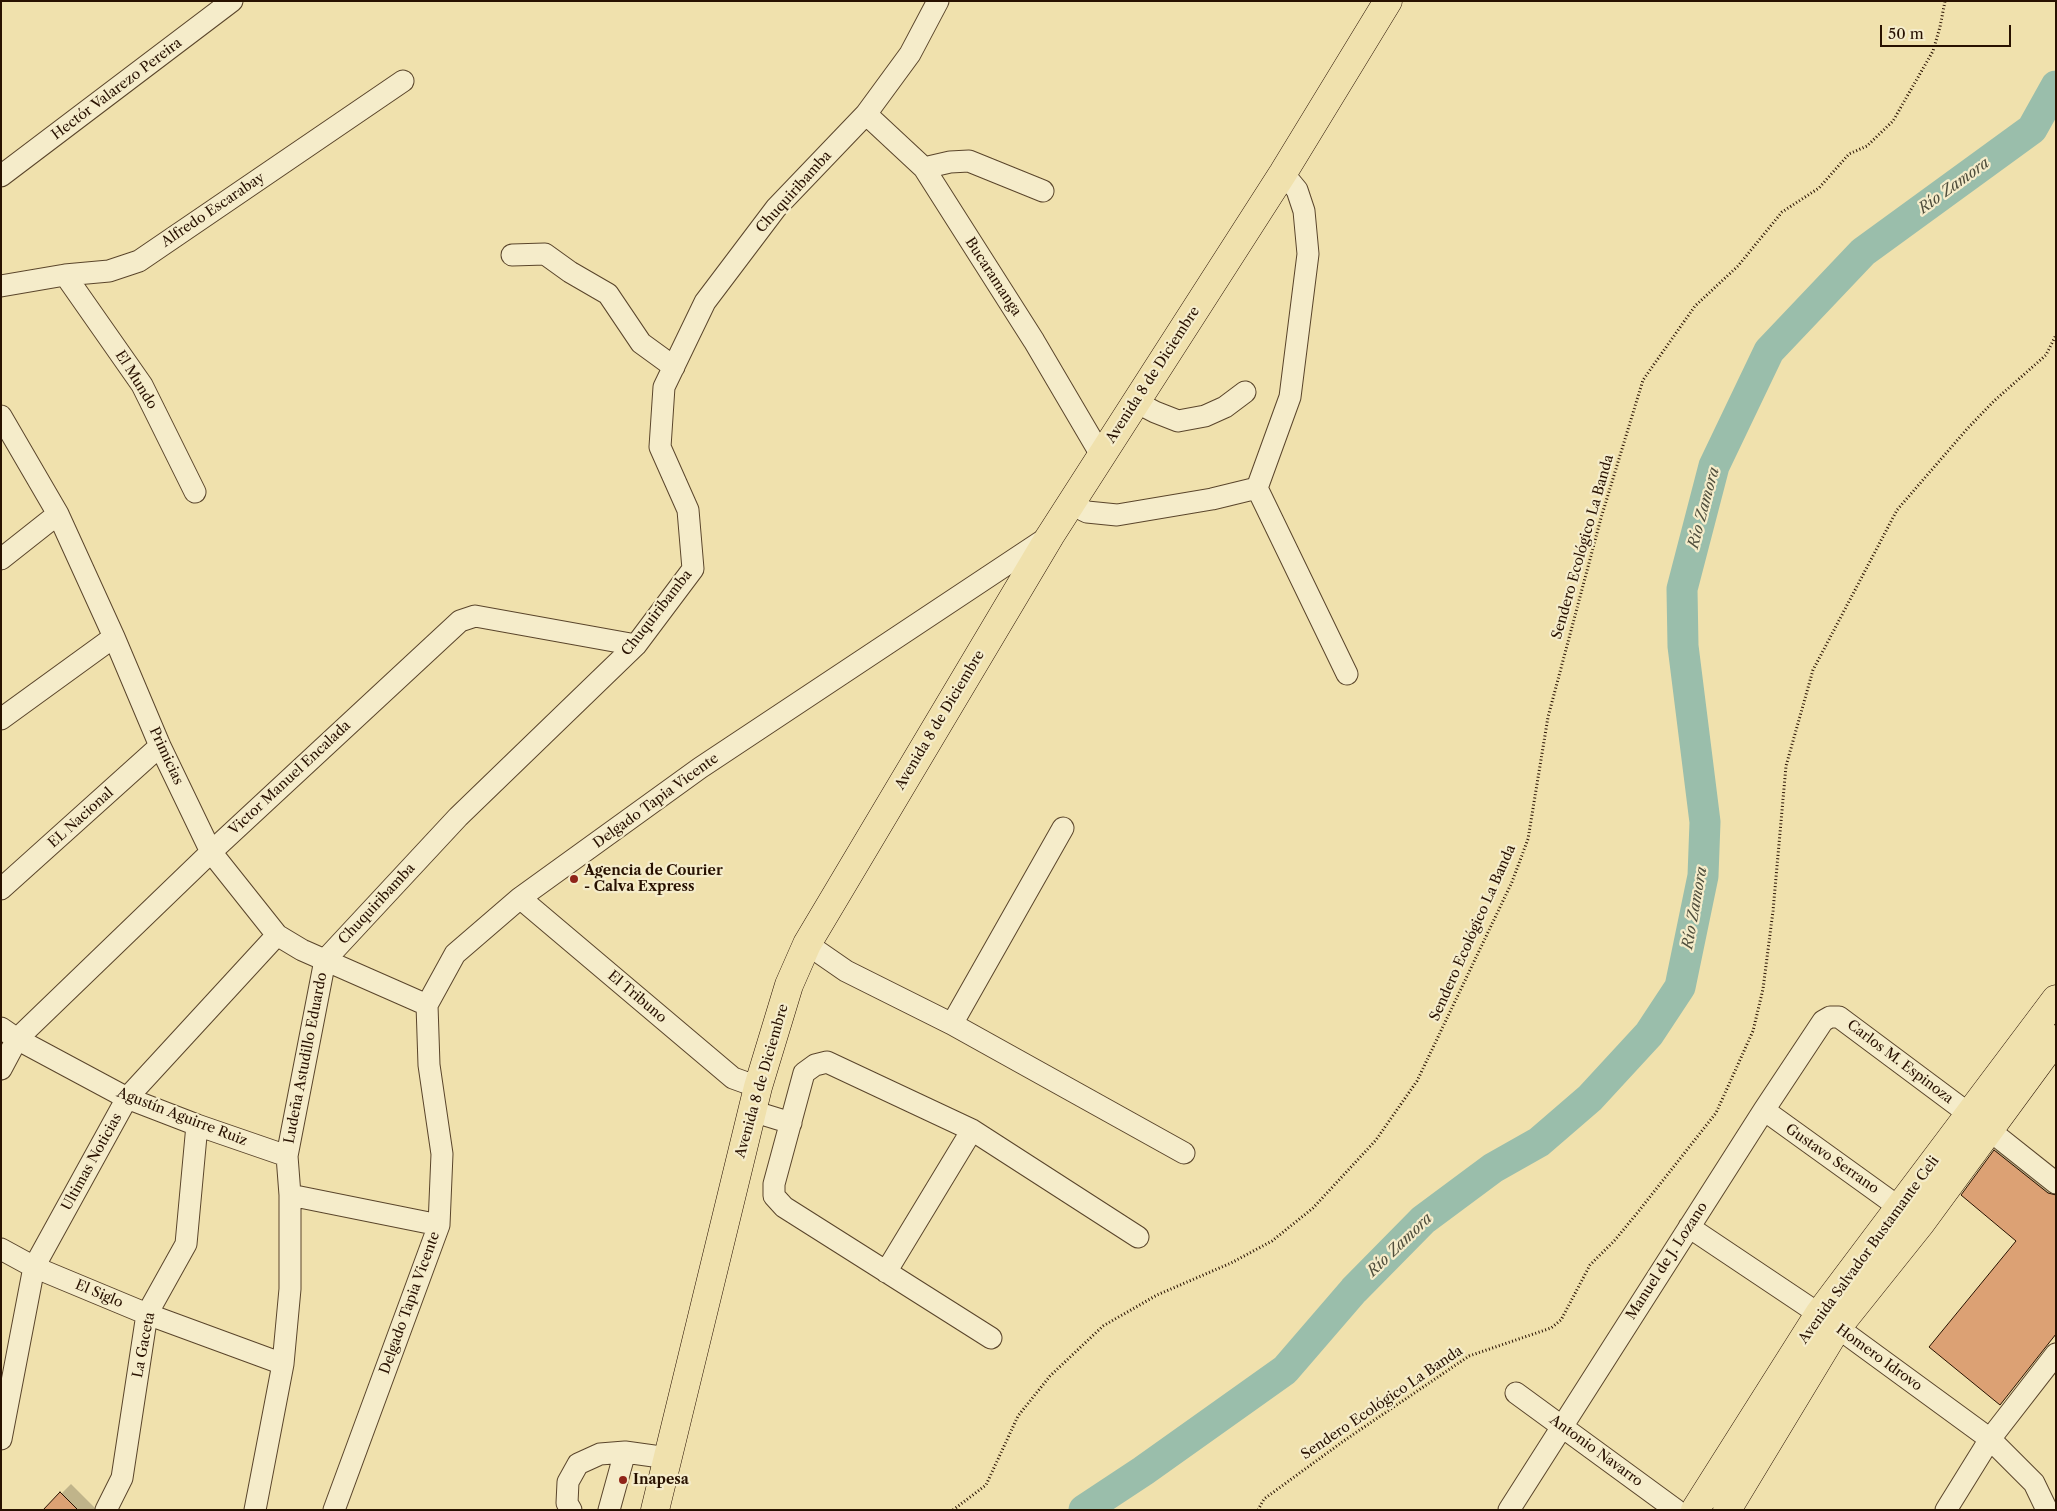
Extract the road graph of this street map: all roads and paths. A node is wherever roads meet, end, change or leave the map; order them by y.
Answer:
1 (232, 1) edge
2 (938, 1) edge
3 (1388, 1) edge
4 (1945, 1) edge
5 (403, 81) dead end
6 (866, 114) junction
7 (924, 168) junction
8 (1283, 173) junction
9 (1, 176) edge
10 (1043, 191) dead end
11 (512, 255) dead end
12 (65, 276) junction
13 (1, 286) edge
14 (2056, 335) edge
15 (674, 367) junction
16 (1245, 392) dead end
17 (1136, 402) junction
18 (1, 416) edge
19 (1101, 455) junction
20 (1257, 488) junction
21 (195, 492) dead end
22 (1071, 504) junction
23 (58, 514) junction
24 (1050, 536) junction
25 (1, 559) edge
26 (114, 637) junction
27 (636, 644) junction
28 (1347, 674) dead end
29 (1, 719) edge
30 (160, 746) junction
31 (1064, 828) dead end
32 (211, 852) junction
33 (1, 889) edge
34 (520, 898) junction
35 (277, 935) junction
36 (807, 944) junction
37 (325, 960) junction
38 (427, 1005) junction
39 (2053, 1007) edge
40 (1830, 1017) joint
41 (952, 1024) junction
42 (9, 1033) edge
43 (2056, 1039) edge
44 (1, 1069) edge
45 (127, 1098) junction
46 (755, 1099) junction
47 (1764, 1110) junction
48 (1978, 1121) junction
49 (791, 1123) junction
50 (197, 1125) junction
51 (972, 1130) junction
52 (1184, 1153) dead end
53 (287, 1156) junction
54 (2056, 1183) edge
55 (290, 1195) junction
56 (1900, 1208) junction
57 (439, 1225) junction
58 (1689, 1226) junction
59 (1138, 1238) dead end
60 (1, 1249) edge
61 (34, 1267) junction
62 (886, 1272) junction
63 (147, 1314) junction
64 (1828, 1321) junction
65 (991, 1338) dead end
66 (2056, 1354) edge
67 (283, 1364) junction
68 (1516, 1393) dead end
69 (1770, 1414) junction
70 (1562, 1425) junction
71 (1, 1439) edge
72 (1990, 1439) junction
73 (625, 1452) junction
74 (668, 1458) junction
75 (106, 1510) edge
76 (255, 1510) edge
77 (334, 1510) edge
78 (571, 1510) edge
79 (609, 1510) edge
80 (655, 1510) edge
81 (952, 1510) edge
82 (1258, 1510) edge
83 (1509, 1510) edge
84 (1676, 1510) edge
85 (1695, 1510) edge
86 (1727, 1510) edge
87 (1946, 1510) edge
88 (2047, 1510) edge

1 - 9 street, Hectór Valarezo Pereira
2 - 6 street, Chuquiribamba
3 - 8 main road, Avenida 8 de Diciembre
4 - 81 path, Sendero Ecológico La Banda
5 - 12 street, Alfredo Escarabay
6 - 7 street, Bucaramanga
6 - 15 street, Chuquiribamba
7 - 10 street
7 - 19 street, Bucaramanga
8 - 17 main road, Avenida 8 de Diciembre
8 - 20 street
11 - 15 street
12 - 13 street, Alfredo Escarabay
12 - 21 street, El Mundo
14 - 82 path, Sendero Ecológico La Banda
15 - 27 street, Chuquiribamba
16 - 17 street
17 - 19 main road, Avenida 8 de Diciembre
18 - 23 street, Primicias
19 - 22 main road, Avenida 8 de Diciembre
20 - 22 street
20 - 28 street
22 - 24 main road, Avenida 8 de Diciembre
23 - 25 street
23 - 26 street, Primicias
24 - 34 street, Delgado Tapia Vicente
24 - 36 main road, Avenida 8 de Diciembre
26 - 29 street
26 - 30 street, Primicias
27 - 32 street, Victor Manuel Encalada
27 - 37 street, Chuquiribamba
30 - 32 street, Primicias
30 - 33 street, EL Nacional
31 - 41 street
32 - 35 street, Primicias
32 - 42 street, Victor Manuel Encalada
34 - 38 street, Delgado Tapia Vicente
34 - 46 street, El Tribuno
35 - 37 street, Primicias
35 - 45 street, Ultimas Noticias
36 - 41 street
36 - 46 main road, Avenida 8 de Diciembre
37 - 38 street, Primicias
37 - 53 street, Ludeña Astudillo Eduardo
38 - 57 street, Delgado Tapia Vicente
39 - 48 main road, Avenida Salvador Bustamante Celi
40 - 47 street, Manuel de J. Lozano
40 - 48 street, Carlos M. Espinoza
41 - 52 street
42 - 44 street, Victor Manuel Encalada
42 - 45 street, Agustín Aguirre Ruiz
43 - 48 main road, Avenida Salvador Bustamante Celi
45 - 50 street, Agustín Aguirre Ruiz
45 - 61 street, Ultimas Noticias
46 - 49 street, El Tribuno
46 - 74 main road, Avenida 8 de Diciembre
47 - 56 street, Gustavo Serrano
47 - 58 street, Manuel de J. Lozano
48 - 54 street, Carlos M. Espinoza
48 - 56 main road, Avenida Salvador Bustamante Celi
48 - 64 main road, Avenida Salvador Bustamante Celi
49 - 51 street
49 - 62 street
50 - 53 street, Agustín Aguirre Ruiz
50 - 63 street, La Gaceta
51 - 59 street
51 - 62 street
53 - 55 street, Ludeña Astudillo Eduardo
55 - 57 street
55 - 67 street
56 - 64 main road, Avenida Salvador Bustamante Celi
57 - 77 street, Delgado Tapia Vicente
58 - 64 street, Homero Idrovo
58 - 70 street, Manuel de J. Lozano
60 - 61 street, El Siglo
61 - 63 street, El Siglo
61 - 71 street, Ultimas Noticias
62 - 65 street
63 - 67 street, El Siglo
63 - 75 street, La Gaceta
64 - 69 main road, Avenida Salvador Bustamante Celi
64 - 72 street, Homero Idrovo
66 - 72 street
67 - 76 street
68 - 70 street, Antonio Navarro
69 - 85 main road, Avenida Salvador Bustamante Celi
69 - 86 main road, Avenida Salvador Bustamante Celi
70 - 83 street, Manuel de J. Lozano
70 - 84 street, Antonio Navarro
72 - 87 street
72 - 88 street, Homero Idrovo
73 - 74 street
73 - 78 street
73 - 79 street
74 - 80 main road, Avenida 8 de Diciembre

